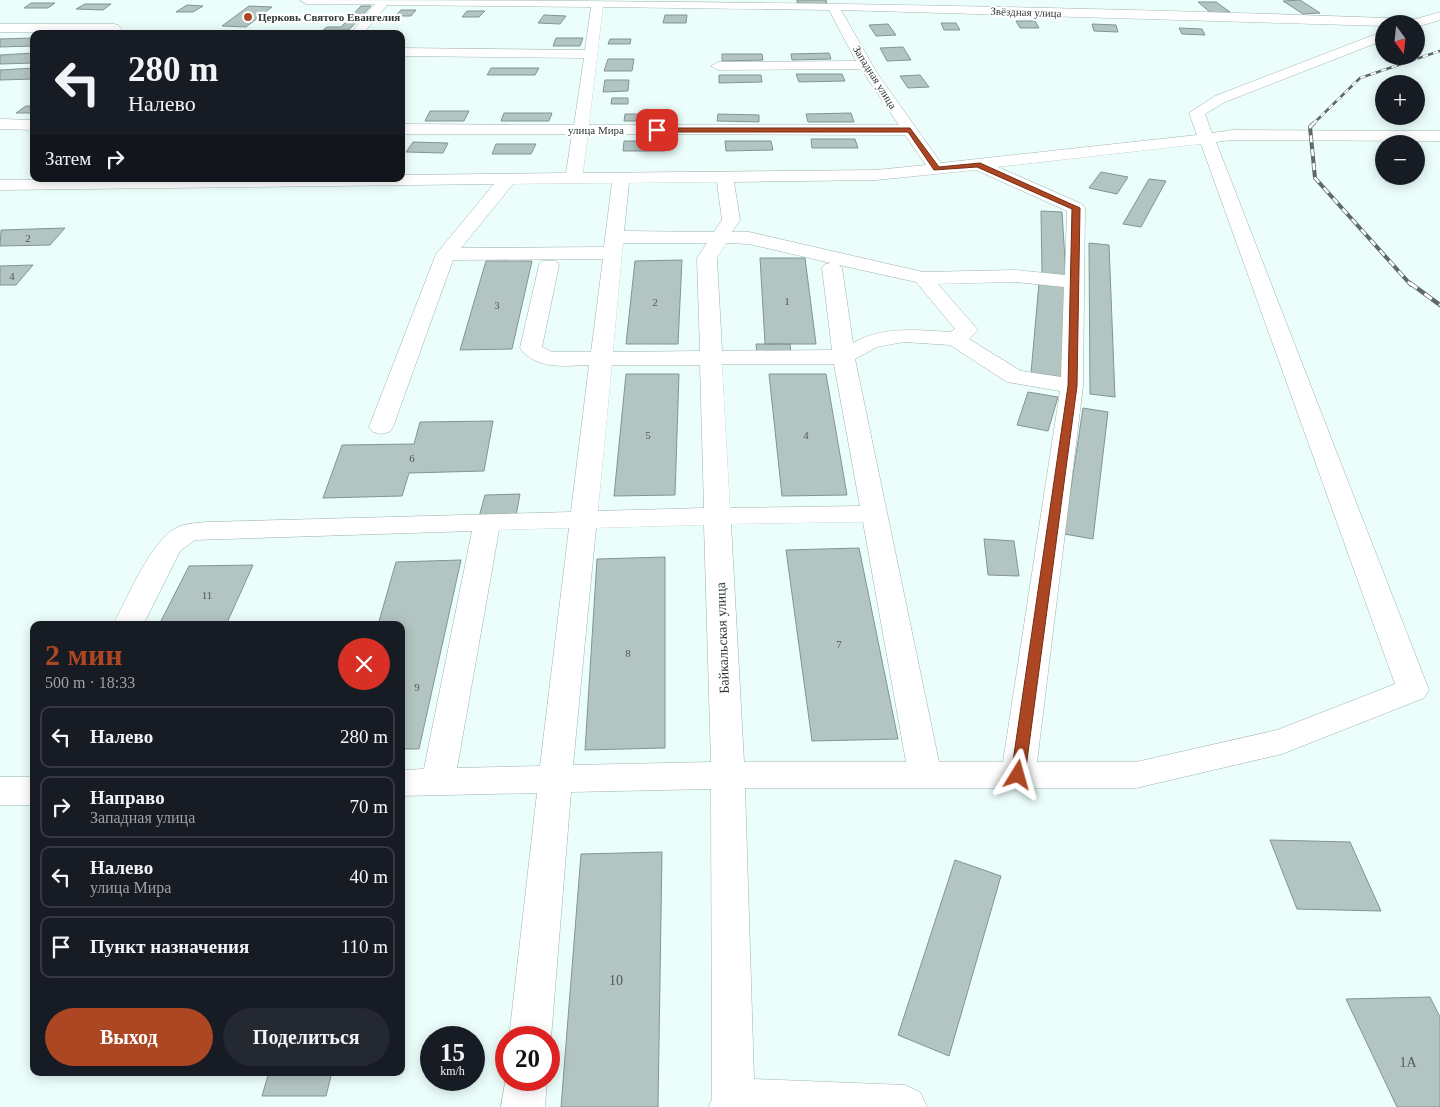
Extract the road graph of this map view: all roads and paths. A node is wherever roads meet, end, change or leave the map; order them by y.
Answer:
1 (306, 0) edge
2 (384, 0) edge
3 (598, 3) junction
4 (764, 3) edge
5 (834, 7) junction
6 (1440, 16) edge
7 (1425, 20) edge
8 (1375, 22) edge
9 (0, 28) edge
10 (116, 30) edge
11 (359, 30) edge
12 (1375, 38) edge
13 (405, 52) edge
14 (591, 54) junction
15 (866, 65) junction
16 (718, 66) dead end
17 (0, 124) edge
18 (30, 125) edge
19 (405, 129) edge
20 (580, 130) junction
21 (910, 130) junction
22 (1440, 136) edge
23 (1205, 138) junction
24 (978, 165) junction
25 (937, 169) junction
26 (725, 177) junction
27 (574, 178) junction
28 (621, 178) junction
29 (508, 179) junction
30 (405, 180) edge
31 (291, 182) edge
32 (1, 186) edge
33 (720, 237) junction
34 (614, 245) junction
35 (446, 254) junction
36 (549, 265) dead end
37 (832, 268) dead end
38 (923, 278) junction
39 (1074, 282) junction
40 (948, 309) junction
41 (904, 336) junction
42 (955, 339) junction
43 (711, 357) junction
44 (844, 357) junction
45 (601, 358) junction
46 (1072, 386) junction
47 (380, 427) dead end
48 (875, 514) junction
49 (717, 516) junction
50 (584, 519) junction
51 (487, 522) junction
52 (130, 621) edge
53 (728, 775) junction
54 (925, 775) junction
55 (1018, 775) junction
56 (555, 779) junction
57 (438, 782) junction
58 (405, 783) edge
59 (30, 790) edge
60 (0, 791) edge
61 (531, 1026) edge
62 (525, 1091) edge
63 (734, 1105) edge
64 (523, 1107) edge
65 (906, 1107) edge

1 - 2 street, Звёздная улица
2 - 3 street, Звёздная улица
2 - 11 street
3 - 4 street, Звёздная улица
3 - 14 street
4 - 5 street, Звёздная улица
5 - 8 street, Звёздная улица
5 - 15 street, Западная улица
6 - 7 street, Звёздная улица
9 - 10 street
12 - 23 street
13 - 14 street
14 - 20 street
15 - 16 street
15 - 21 street, Западная улица
17 - 18 street
19 - 20 street, улица Мира
20 - 21 street, улица Мира
20 - 27 street
21 - 25 street, Западная улица
22 - 23 street
23 - 24 street
23 - 55 street
24 - 25 street
24 - 39 street
25 - 26 street
26 - 28 street
26 - 33 street, Байкальская улица
27 - 28 street
27 - 29 street
28 - 34 street
29 - 30 street
29 - 35 street
31 - 32 street
33 - 34 street
33 - 38 street
33 - 43 street, Байкальская улица
34 - 35 street
34 - 45 street
35 - 47 street
36 - 45 street
37 - 44 street
38 - 39 street
38 - 40 street
39 - 46 street
40 - 41 street
40 - 42 street
41 - 42 street
41 - 44 street
42 - 46 street
43 - 44 street
43 - 45 street
43 - 49 street, Байкальская улица
44 - 48 street
45 - 50 street
46 - 55 street
48 - 49 street
48 - 54 street
49 - 50 street
49 - 53 street, Байкальская улица
50 - 51 street
50 - 56 street
51 - 52 street
51 - 57 street
53 - 54 street
53 - 56 street
53 - 63 street, Байкальская улица
54 - 55 street
56 - 57 street
56 - 61 street
57 - 58 street
59 - 60 street
62 - 64 street
63 - 65 street

